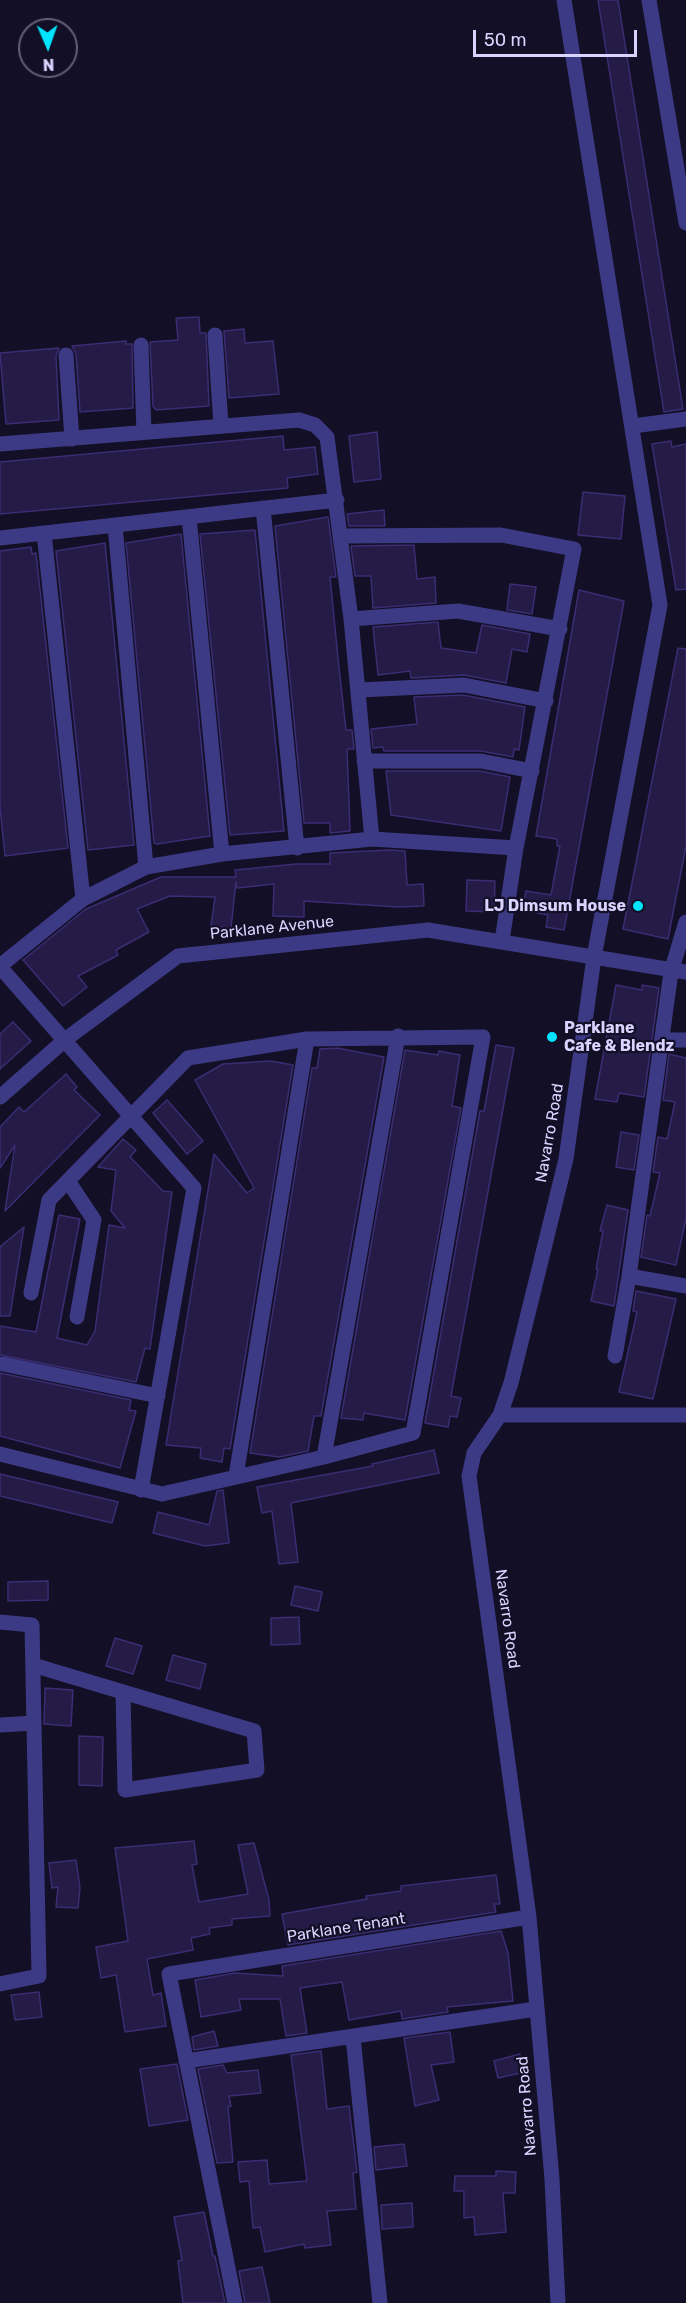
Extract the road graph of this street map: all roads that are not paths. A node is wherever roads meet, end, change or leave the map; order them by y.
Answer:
1 (564, 0) edge
2 (649, 0) edge
3 (686, 223) edge
4 (215, 334) dead end
5 (141, 345) dead end
6 (66, 355) dead end
7 (686, 419) edge
8 (221, 426) junction
9 (633, 426) junction
10 (144, 432) junction
11 (72, 439) junction
12 (0, 444) edge
13 (337, 500) junction
14 (263, 508) junction
15 (189, 517) junction
16 (115, 525) junction
17 (44, 533) junction
18 (341, 536) junction
19 (0, 538) edge
20 (351, 619) junction
21 (560, 629) junction
22 (359, 690) junction
23 (546, 701) junction
24 (364, 761) junction
25 (532, 771) junction
26 (372, 839) junction
27 (297, 848) junction
28 (516, 848) junction
29 (222, 854) junction
30 (146, 867) junction
31 (83, 899) junction
32 (686, 922) edge
33 (502, 941) junction
34 (594, 957) junction
35 (0, 967) edge
36 (679, 972) edge
37 (398, 1036) junction
38 (66, 1039) junction
39 (306, 1040) junction
40 (663, 1040) junction
41 (686, 1040) edge
42 (0, 1097) edge
43 (132, 1115) junction
44 (68, 1181) junction
45 (629, 1276) junction
46 (686, 1286) edge
47 (31, 1293) dead end
48 (77, 1317) dead end
49 (615, 1356) dead end
50 (3, 1364) dead end
51 (158, 1396) junction
52 (500, 1415) junction
53 (686, 1415) edge
54 (0, 1454) edge
55 (324, 1457) junction
56 (236, 1476) junction
57 (141, 1490) junction
58 (0, 1622) edge
59 (33, 1665) junction
60 (123, 1692) junction
61 (34, 1723) junction
62 (0, 1725) edge
63 (529, 1917) junction
64 (0, 1984) edge
65 (536, 2009) junction
66 (353, 2037) junction
67 (186, 2061) junction
68 (235, 2303) edge
69 (380, 2303) edge
70 (558, 2303) edge

1 - 9 street, Navarro Road
2 - 3 street
4 - 8 street
5 - 10 street
6 - 11 street
7 - 9 street
8 - 10 street
8 - 13 street
9 - 34 street, Navarro Road
10 - 11 street
11 - 12 street
13 - 14 street
13 - 18 street
14 - 15 street
14 - 27 street
15 - 16 street
15 - 29 street
16 - 17 street
16 - 30 street
17 - 19 street
17 - 31 street
18 - 20 street
18 - 21 street
20 - 21 street
20 - 22 street
21 - 23 street
22 - 23 street
22 - 24 street
23 - 25 street
24 - 25 street
24 - 26 street
25 - 28 street
26 - 27 street
26 - 28 street
27 - 29 street
28 - 33 street
29 - 30 street
30 - 31 street
31 - 35 street
32 - 36 street
33 - 34 street, Parklane Avenue
33 - 38 street, Parklane Avenue
34 - 36 street, Parklane Avenue
34 - 52 street, Navarro Road
35 - 38 street
36 - 40 street
37 - 39 street
37 - 55 street
37 - 55 street
38 - 42 street, Parklane Avenue
38 - 43 street
39 - 43 street
39 - 56 street
40 - 41 street
40 - 45 street
43 - 44 street
43 - 51 street
44 - 47 street
44 - 48 street
45 - 46 street
45 - 49 street
50 - 51 street
51 - 57 street
52 - 53 street
52 - 63 street, Navarro Road
54 - 57 street
55 - 56 street
56 - 57 street
58 - 59 street
59 - 60 street
59 - 61 street
60 - 60 street
61 - 62 street
61 - 64 street
63 - 65 street, Navarro Road
63 - 67 street, Parklane Tenant
65 - 66 street
65 - 70 street, Navarro Road
66 - 67 street
66 - 69 street
67 - 68 street

